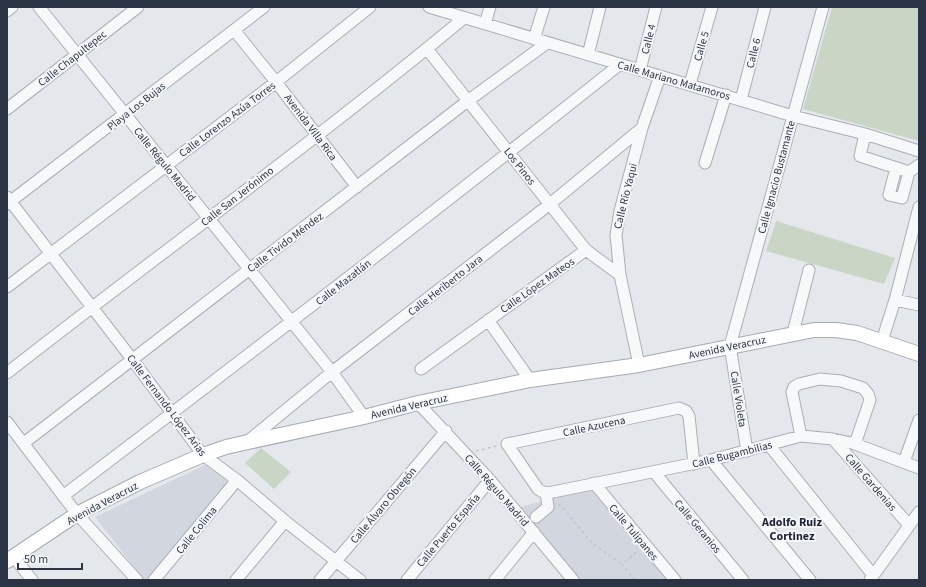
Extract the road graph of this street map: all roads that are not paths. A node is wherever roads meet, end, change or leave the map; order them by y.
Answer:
1 (12, 7) edge
2 (39, 7) edge
3 (138, 7) edge
4 (264, 7) edge
5 (370, 7) edge
6 (429, 7) edge
7 (490, 7) edge
8 (544, 7) edge
9 (600, 7) edge
10 (656, 7) edge
11 (712, 7) edge
12 (765, 7) edge
13 (823, 7) edge
14 (7, 11) edge
15 (464, 18) junction
16 (485, 24) junction
17 (234, 30) junction
18 (534, 39) junction
19 (547, 43) junction
20 (427, 49) junction
21 (78, 54) junction
22 (588, 55) junction
23 (619, 64) junction
24 (640, 70) junction
25 (660, 76) junction
26 (276, 82) junction
27 (690, 84) junction
28 (726, 95) junction
29 (469, 100) junction
30 (741, 100) junction
31 (7, 109) edge
32 (125, 114) junction
33 (793, 116) junction
34 (642, 128) junction
35 (317, 134) junction
36 (865, 134) junction
37 (919, 151) edge
38 (510, 152) junction
39 (706, 163) dead end
40 (919, 165) edge
41 (166, 166) junction
42 (896, 168) junction
43 (909, 172) junction
44 (357, 187) junction
45 (8, 201) edge
46 (550, 204) junction
47 (919, 207) edge
48 (209, 218) junction
49 (586, 250) junction
50 (51, 254) junction
51 (249, 269) junction
52 (809, 270) dead end
53 (620, 275) junction
54 (7, 288) edge
55 (895, 300) junction
56 (919, 305) edge
57 (92, 307) junction
58 (488, 320) junction
59 (291, 322) junction
60 (793, 334) junction
61 (882, 341) junction
62 (730, 346) junction
63 (919, 354) edge
64 (132, 359) junction
65 (639, 365) junction
66 (421, 369) dead end
67 (7, 372) edge
68 (332, 372) junction
69 (530, 380) junction
70 (418, 402) junction
71 (172, 413) junction
72 (364, 417) junction
73 (919, 420) edge
74 (7, 422) edge
75 (446, 431) junction
76 (802, 436) junction
77 (833, 439) junction
78 (248, 442) junction
79 (24, 443) junction
80 (855, 444) junction
81 (769, 445) junction
82 (747, 451) junction
83 (203, 455) junction
84 (711, 460) junction
85 (904, 462) junction
86 (694, 464) junction
87 (919, 468) edge
88 (654, 472) junction
89 (237, 480) junction
90 (490, 480) junction
91 (594, 483) junction
92 (544, 492) junction
93 (63, 496) junction
94 (919, 512) edge
95 (78, 514) junction
96 (536, 517) dead end
97 (285, 521) junction
98 (909, 525) junction
99 (534, 532) junction
100 (10, 559) edge
101 (336, 560) junction
102 (872, 578) edge
103 (32, 580) edge
104 (137, 580) edge
105 (154, 580) edge
106 (236, 580) edge
107 (320, 580) edge
108 (360, 580) edge
109 (407, 580) edge
110 (495, 580) edge
111 (573, 580) edge
112 (675, 580) edge
113 (743, 580) edge
114 (810, 580) edge

1 - 14 street
2 - 21 street, Calle Régulo Madrid
3 - 21 street, Calle Chapultepec
4 - 17 street, Playa Los Bujas
5 - 26 street, Calle Lorenzo Azúa Torres
6 - 15 street, Calle Mariano Matamoros
7 - 16 street
8 - 18 street
9 - 22 street
10 - 24 street, Calle 4
11 - 27 street, Calle 5
12 - 30 street, Calle 6
13 - 33 street, Calle Ignacio Bustamante
15 - 16 street, Calle Mariano Matamoros
15 - 20 street, Calle San Jerónimo
16 - 18 street, Calle Mariano Matamoros
17 - 26 street, Avenida Villa Rica
17 - 32 street, Playa Los Bujas
18 - 19 street, Calle Mariano Matamoros
19 - 22 street, Calle Mariano Matamoros
19 - 29 street, Calle Tivido Méndez
20 - 29 street, Los Pinos
20 - 35 street, Calle San Jerónimo
21 - 31 street, Calle Chapultepec
21 - 32 street, Calle Régulo Madrid
22 - 23 street, Calle Mariano Matamoros
23 - 24 street, Calle Mariano Matamoros
23 - 38 street, Calle Mazatlán
24 - 25 street, Calle Mariano Matamoros
25 - 27 street, Calle Mariano Matamoros
25 - 34 street, Calle Río Yaqui
26 - 35 street, Avenida Villa Rica
26 - 41 street, Calle Lorenzo Azúa Torres
27 - 28 street, Calle Mariano Matamoros
28 - 30 street, Calle Mariano Matamoros
28 - 39 street
29 - 38 street, Los Pinos
29 - 44 street, Calle Tivido Méndez
30 - 33 street, Calle Mariano Matamoros
32 - 41 street, Calle Régulo Madrid
32 - 45 street, Playa Los Bujas
33 - 36 street, Calle Mariano Matamoros
33 - 62 street, Calle Ignacio Bustamante
34 - 46 street, Calle Heriberto Jara
34 - 53 street, Calle Río Yaqui
35 - 44 street, Avenida Villa Rica
35 - 48 street, Calle San Jerónimo
36 - 37 street, Calle Mariano Matamoros
36 - 42 street
38 - 46 street, Los Pinos
38 - 59 street, Calle Mazatlán
40 - 43 street
41 - 48 street, Calle Régulo Madrid
41 - 50 street, Calle Lorenzo Azúa Torres
42 - 43 street
42 - 43 street
44 - 51 street, Calle Tivido Méndez
45 - 50 street, Calle Fernando López Arias
46 - 49 street, Los Pinos
46 - 68 street, Calle Heriberto Jara
47 - 55 street
48 - 51 street, Calle Régulo Madrid
48 - 57 street, Calle San Jerónimo
49 - 53 street, Los Pinos
49 - 58 street, Calle López Mateos
50 - 54 street, Calle Lorenzo Azúa Torres
50 - 57 street, Calle Fernando López Arias
51 - 59 street, Calle Régulo Madrid
51 - 64 street, Calle Tivido Méndez
52 - 60 street
53 - 65 street, Calle Río Yaqui
55 - 56 street
55 - 61 street
57 - 64 street, Calle Fernando López Arias
57 - 67 street, Calle San Jerónimo
58 - 66 street, Calle López Mateos
58 - 69 street
59 - 68 street, Calle Régulo Madrid
59 - 71 street, Calle Mazatlán
60 - 61 main road, Avenida Veracruz
60 - 62 main road, Avenida Veracruz
61 - 63 main road, Avenida Veracruz
62 - 65 main road, Avenida Veracruz
62 - 82 street, Calle Violeta
64 - 71 street, Calle Fernando López Arias
64 - 79 street, Calle Tivido Méndez
65 - 69 main road, Avenida Veracruz
68 - 72 street, Calle Régulo Madrid
68 - 78 street, Calle Heriberto Jara
69 - 70 main road, Avenida Veracruz
70 - 72 main road, Avenida Veracruz
70 - 75 street, Calle Régulo Madrid
71 - 83 street, Calle Fernando López Arias
71 - 93 street, Calle Mazatlán
72 - 78 main road, Avenida Veracruz
73 - 85 street
74 - 79 street
75 - 90 street, Calle Régulo Madrid
75 - 101 street, Calle Álvaro Obregón
76 - 77 street, Calle Bugambilias
76 - 80 street
76 - 81 street, Calle Bugambilias
77 - 80 street, Calle Bugambilias
77 - 98 street, Calle Gardenias
78 - 83 main road, Avenida Veracruz
79 - 93 street
80 - 85 street, Calle Bugambilias
81 - 82 street, Calle Bugambilias
81 - 102 street
82 - 84 street, Calle Bugambilias
83 - 89 street, Calle Fernando López Arias
83 - 95 main road, Avenida Veracruz
84 - 86 street, Calle Bugambilias
84 - 114 street
85 - 87 street, Calle Bugambilias
86 - 88 street, Calle Bugambilias
86 - 92 street, Calle Azucena
88 - 91 street, Calle Bugambilias
88 - 113 street, Calle Geranios
89 - 97 street, Calle Fernando López Arias
89 - 105 street, Calle Colima
90 - 99 street, Calle Régulo Madrid
90 - 109 street, Calle Puerto España
91 - 92 street, Calle Bugambilias
91 - 112 street, Calle Tulipanes
92 - 96 street
93 - 95 street
94 - 98 street
95 - 100 main road, Avenida Veracruz
95 - 104 street
97 - 101 street, Calle Fernando López Arias
97 - 106 street
98 - 102 street
99 - 110 street
99 - 111 street, Calle Régulo Madrid
100 - 103 street
101 - 107 street, Calle Álvaro Obregón
101 - 108 street, Calle Fernando López Arias

